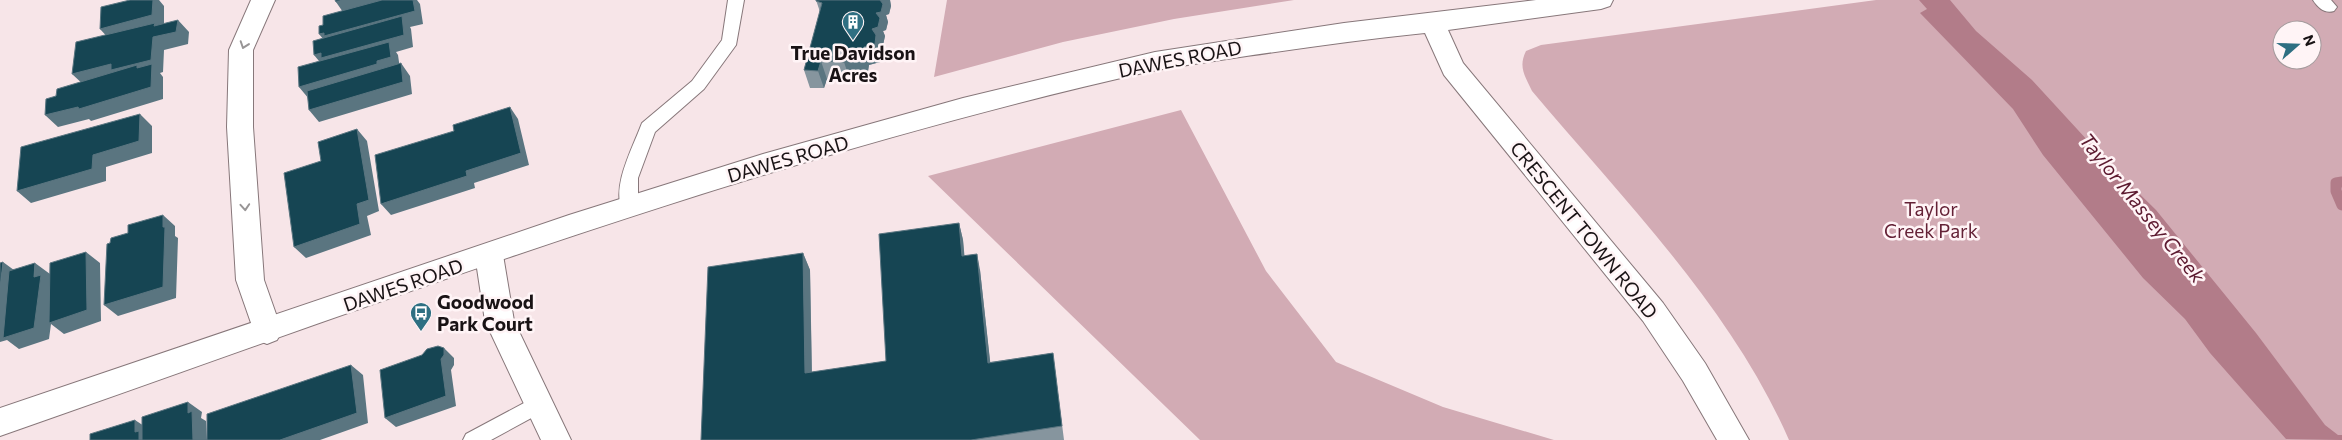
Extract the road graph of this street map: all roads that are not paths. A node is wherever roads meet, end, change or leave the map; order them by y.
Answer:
1 (263, 0) edge
2 (736, 0) edge
3 (1601, 0) edge
4 (1433, 23) junction
5 (629, 207) junction
6 (489, 255) junction
7 (267, 331) junction
8 (539, 404) junction
9 (0, 422) edge
10 (474, 440) edge
11 (556, 440) edge
12 (1734, 440) edge

1 -> 7 street
2 - 5 lane
3 - 4 street, DAWES ROAD
4 - 5 street, DAWES ROAD
4 - 12 street, CRESCENT TOWN ROAD
5 - 6 street, DAWES ROAD
6 - 7 street, DAWES ROAD
6 - 8 street
7 - 9 street, DAWES ROAD
8 - 10 lane
8 - 11 street

